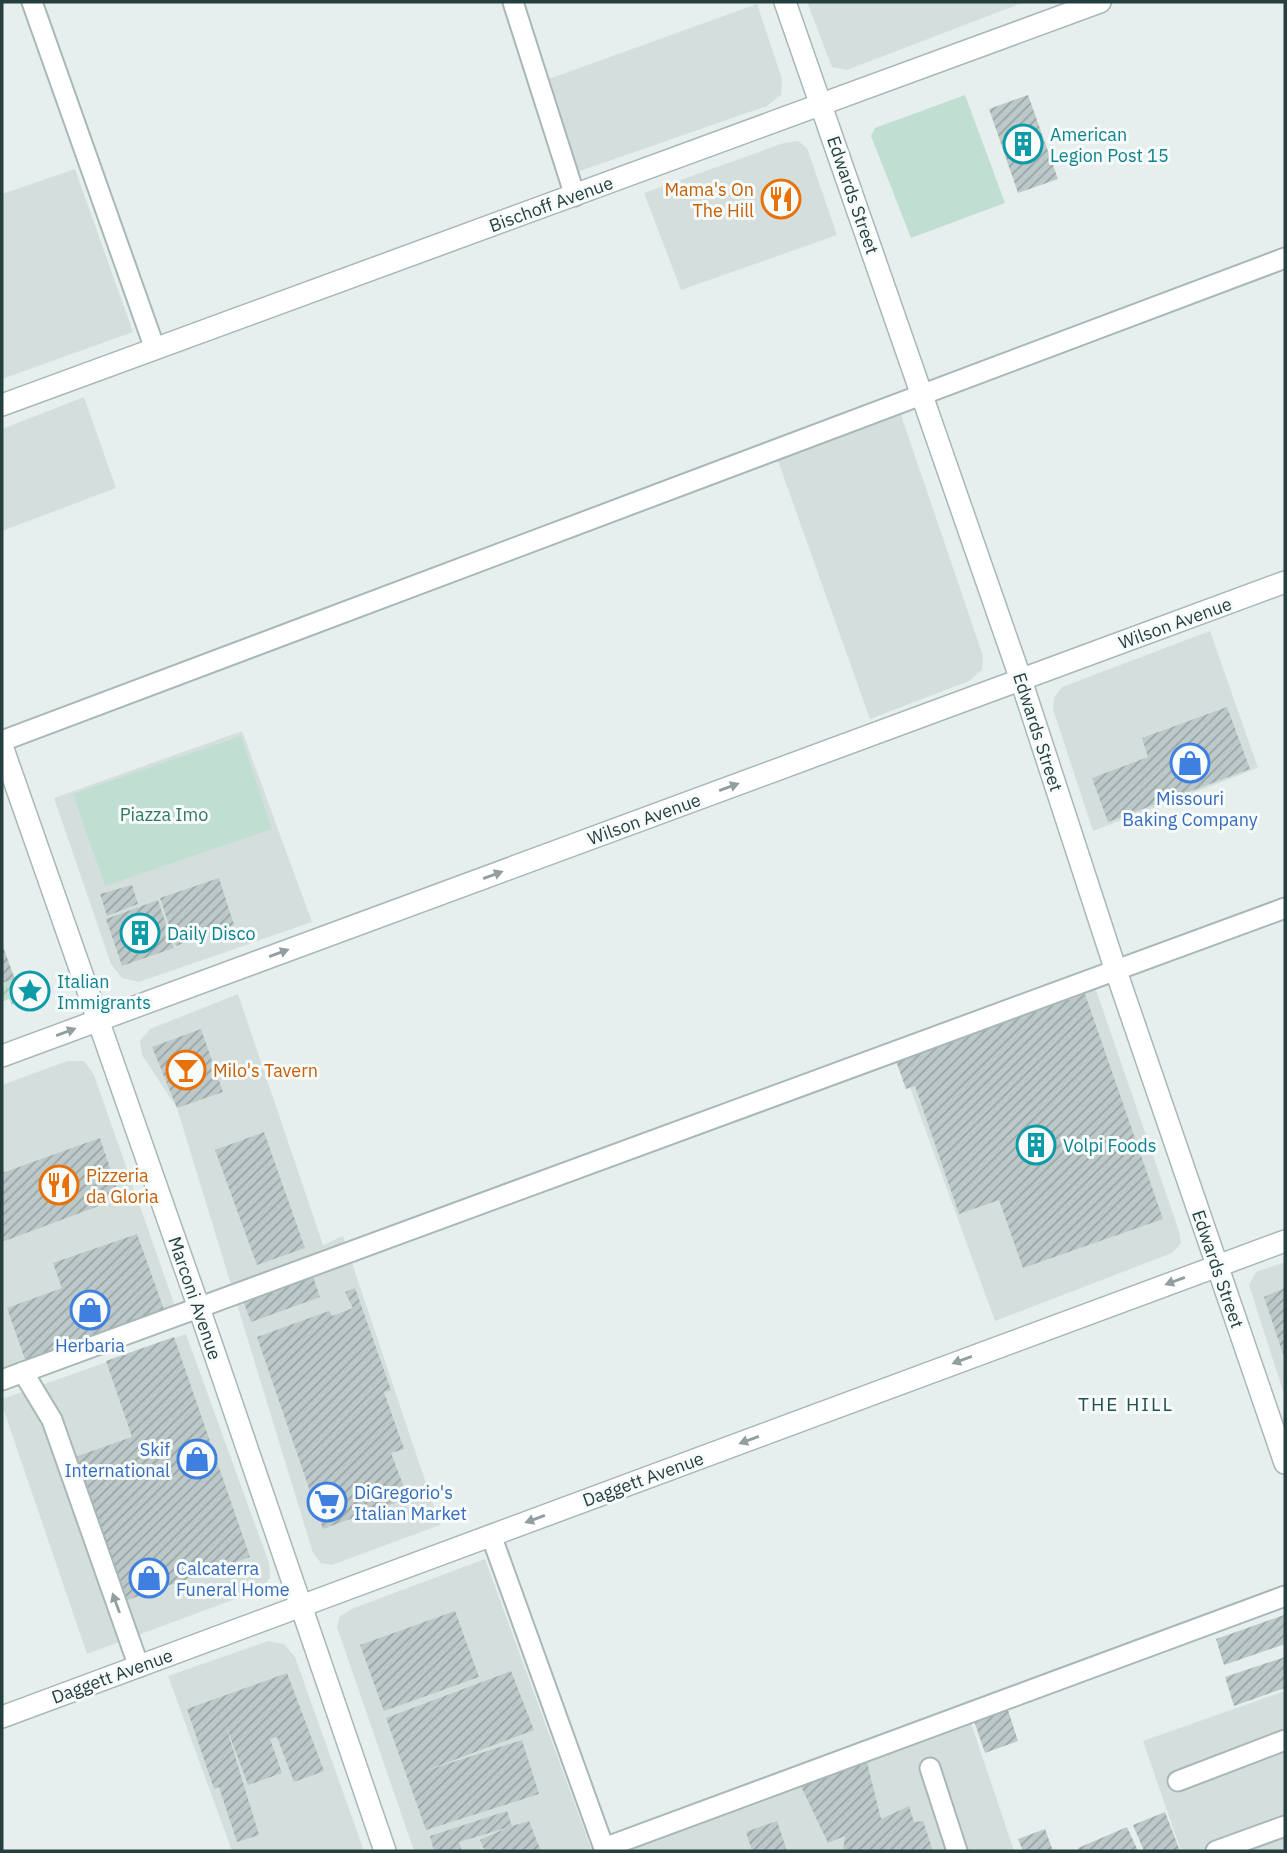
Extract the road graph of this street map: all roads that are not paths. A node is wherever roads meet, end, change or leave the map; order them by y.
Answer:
1 (32, 2) edge
2 (513, 2) edge
3 (785, 2) edge
4 (1100, 2) edge
5 (821, 105) junction
6 (575, 195) junction
7 (1285, 258) edge
8 (155, 349) junction
9 (922, 394) junction
10 (2, 405) edge
11 (1285, 582) edge
12 (1021, 680) junction
13 (2, 743) edge
14 (1285, 908) edge
15 (1116, 971) junction
16 (97, 1021) junction
17 (2, 1056) edge
18 (1285, 1241) edge
19 (1217, 1266) junction
20 (200, 1308) junction
21 (23, 1372) junction
22 (2, 1380) edge
23 (1285, 1463) edge
24 (491, 1535) junction
25 (1285, 1596) edge
26 (300, 1607) junction
27 (139, 1667) junction
28 (2, 1717) edge
29 (1285, 1740) edge
30 (930, 1768) dead end
31 (1178, 1781) dead end
32 (1285, 1826) edge
33 (385, 1851) edge
34 (957, 1851) edge
35 (1216, 1851) edge

1 - 8 lane
2 - 6 lane
3 - 5 street, Edwards Street
4 - 5 street, Bischoff Avenue
5 - 6 street, Bischoff Avenue
5 - 9 street, Edwards Street
6 - 8 street, Bischoff Avenue
7 - 9 lane
8 - 10 street, Bischoff Avenue
9 - 12 street, Edwards Street
9 - 13 lane
11 - 12 street, Wilson Avenue
12 - 15 street, Edwards Street
16 -> 12 street, Wilson Avenue
13 - 16 street, Marconi Avenue
14 - 15 lane
15 - 19 street, Edwards Street
15 - 20 lane
17 -> 16 street, Wilson Avenue
16 - 20 street, Marconi Avenue
18 - 19 street, Daggett Avenue
19 - 23 street, Edwards Street
19 -> 24 street, Daggett Avenue
20 - 21 lane
20 - 26 street, Marconi Avenue
21 - 22 lane
27 -> 21 lane
24 - 25 lane
24 - 26 street, Daggett Avenue
26 - 27 street, Daggett Avenue
26 - 33 street, Marconi Avenue
27 - 28 street, Daggett Avenue
29 - 31 lane
30 - 34 lane
32 - 35 lane

